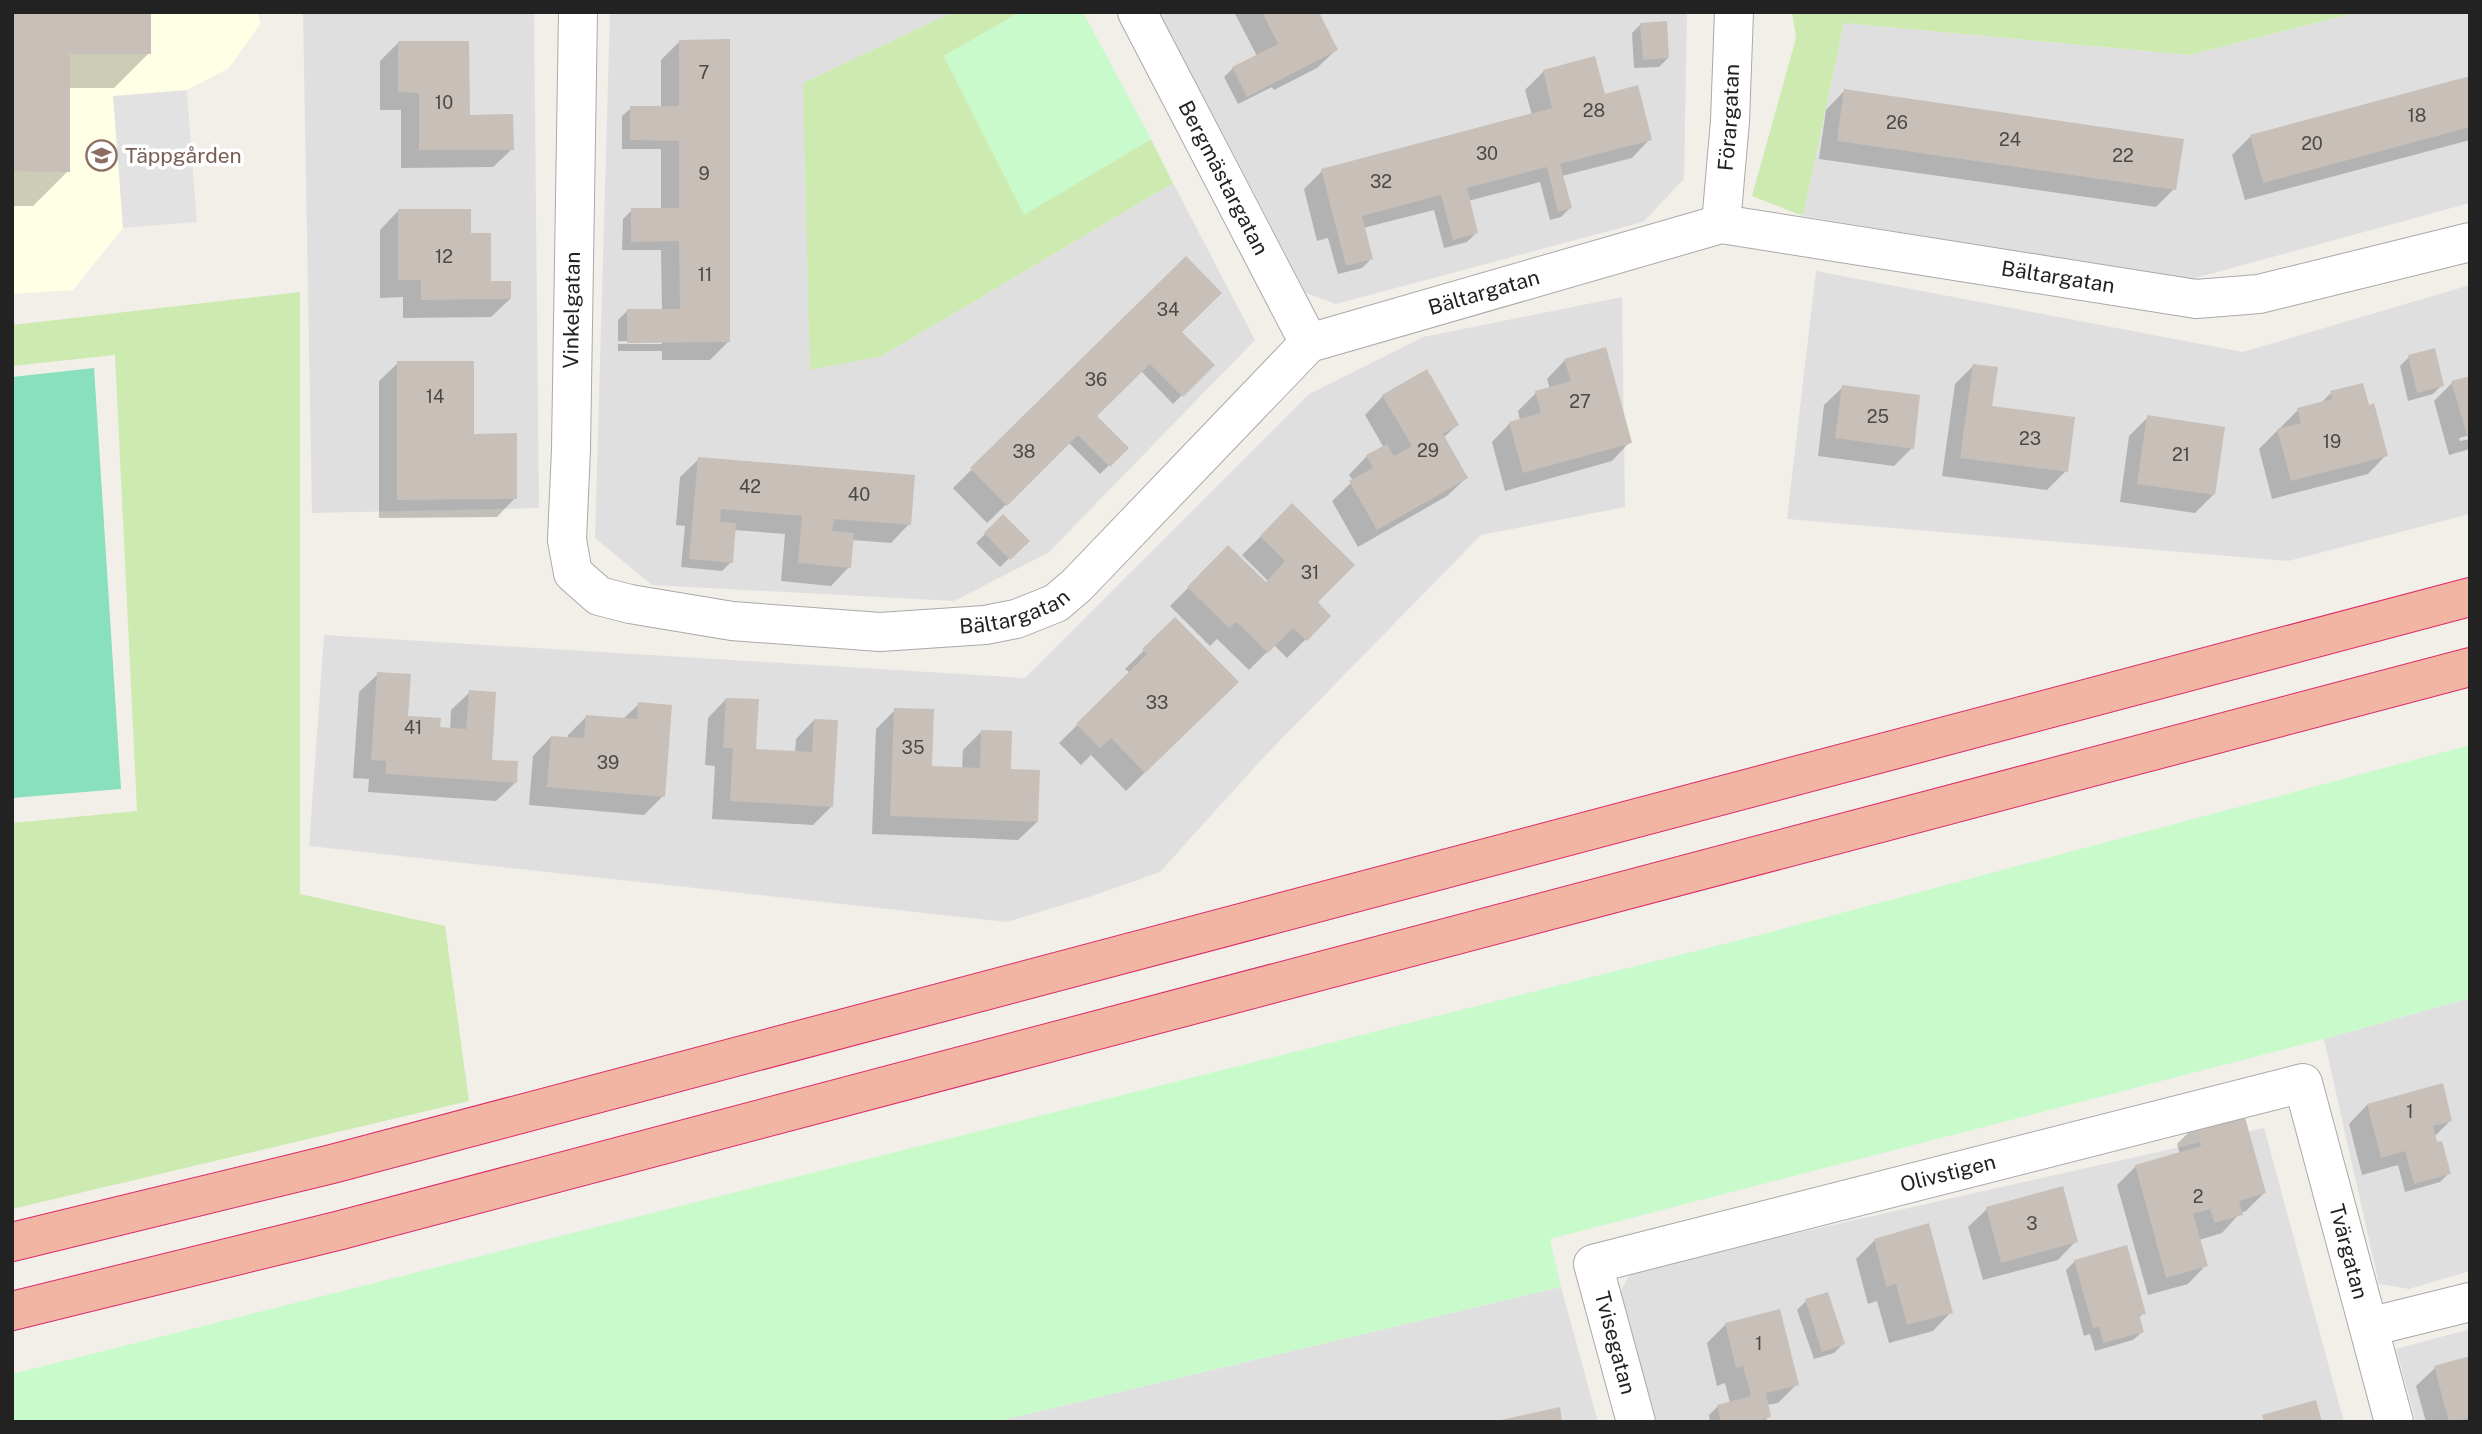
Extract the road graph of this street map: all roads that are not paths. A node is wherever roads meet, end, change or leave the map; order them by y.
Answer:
1 (578, 12) edge
2 (1138, 12) edge
3 (1734, 12) edge
4 (1721, 223) junction
5 (2470, 242) edge
6 (1309, 344) junction
7 (599, 596) joint
8 (2470, 597) edge
9 (2470, 667) edge
10 (2303, 1083) joint
11 (12, 1242) edge
12 (1593, 1264) joint
13 (2470, 1302) edge
14 (12, 1311) edge
15 (2369, 1327) junction
16 (1636, 1422) edge
17 (2394, 1422) edge

1 - 7 street, Vinkelgatan
2 - 6 street, Bergmästargatan
3 - 4 street, Förargatan
4 - 5 street, Bältargatan
4 - 6 street, Bältargatan
6 - 7 street, Bältargatan
8 - 11 highway
9 - 14 highway
10 - 12 street, Olivstigen
10 - 15 street, Tvärgatan
12 - 16 street, Tvisegatan
13 - 15 street
15 - 17 street, Tvärgatan

